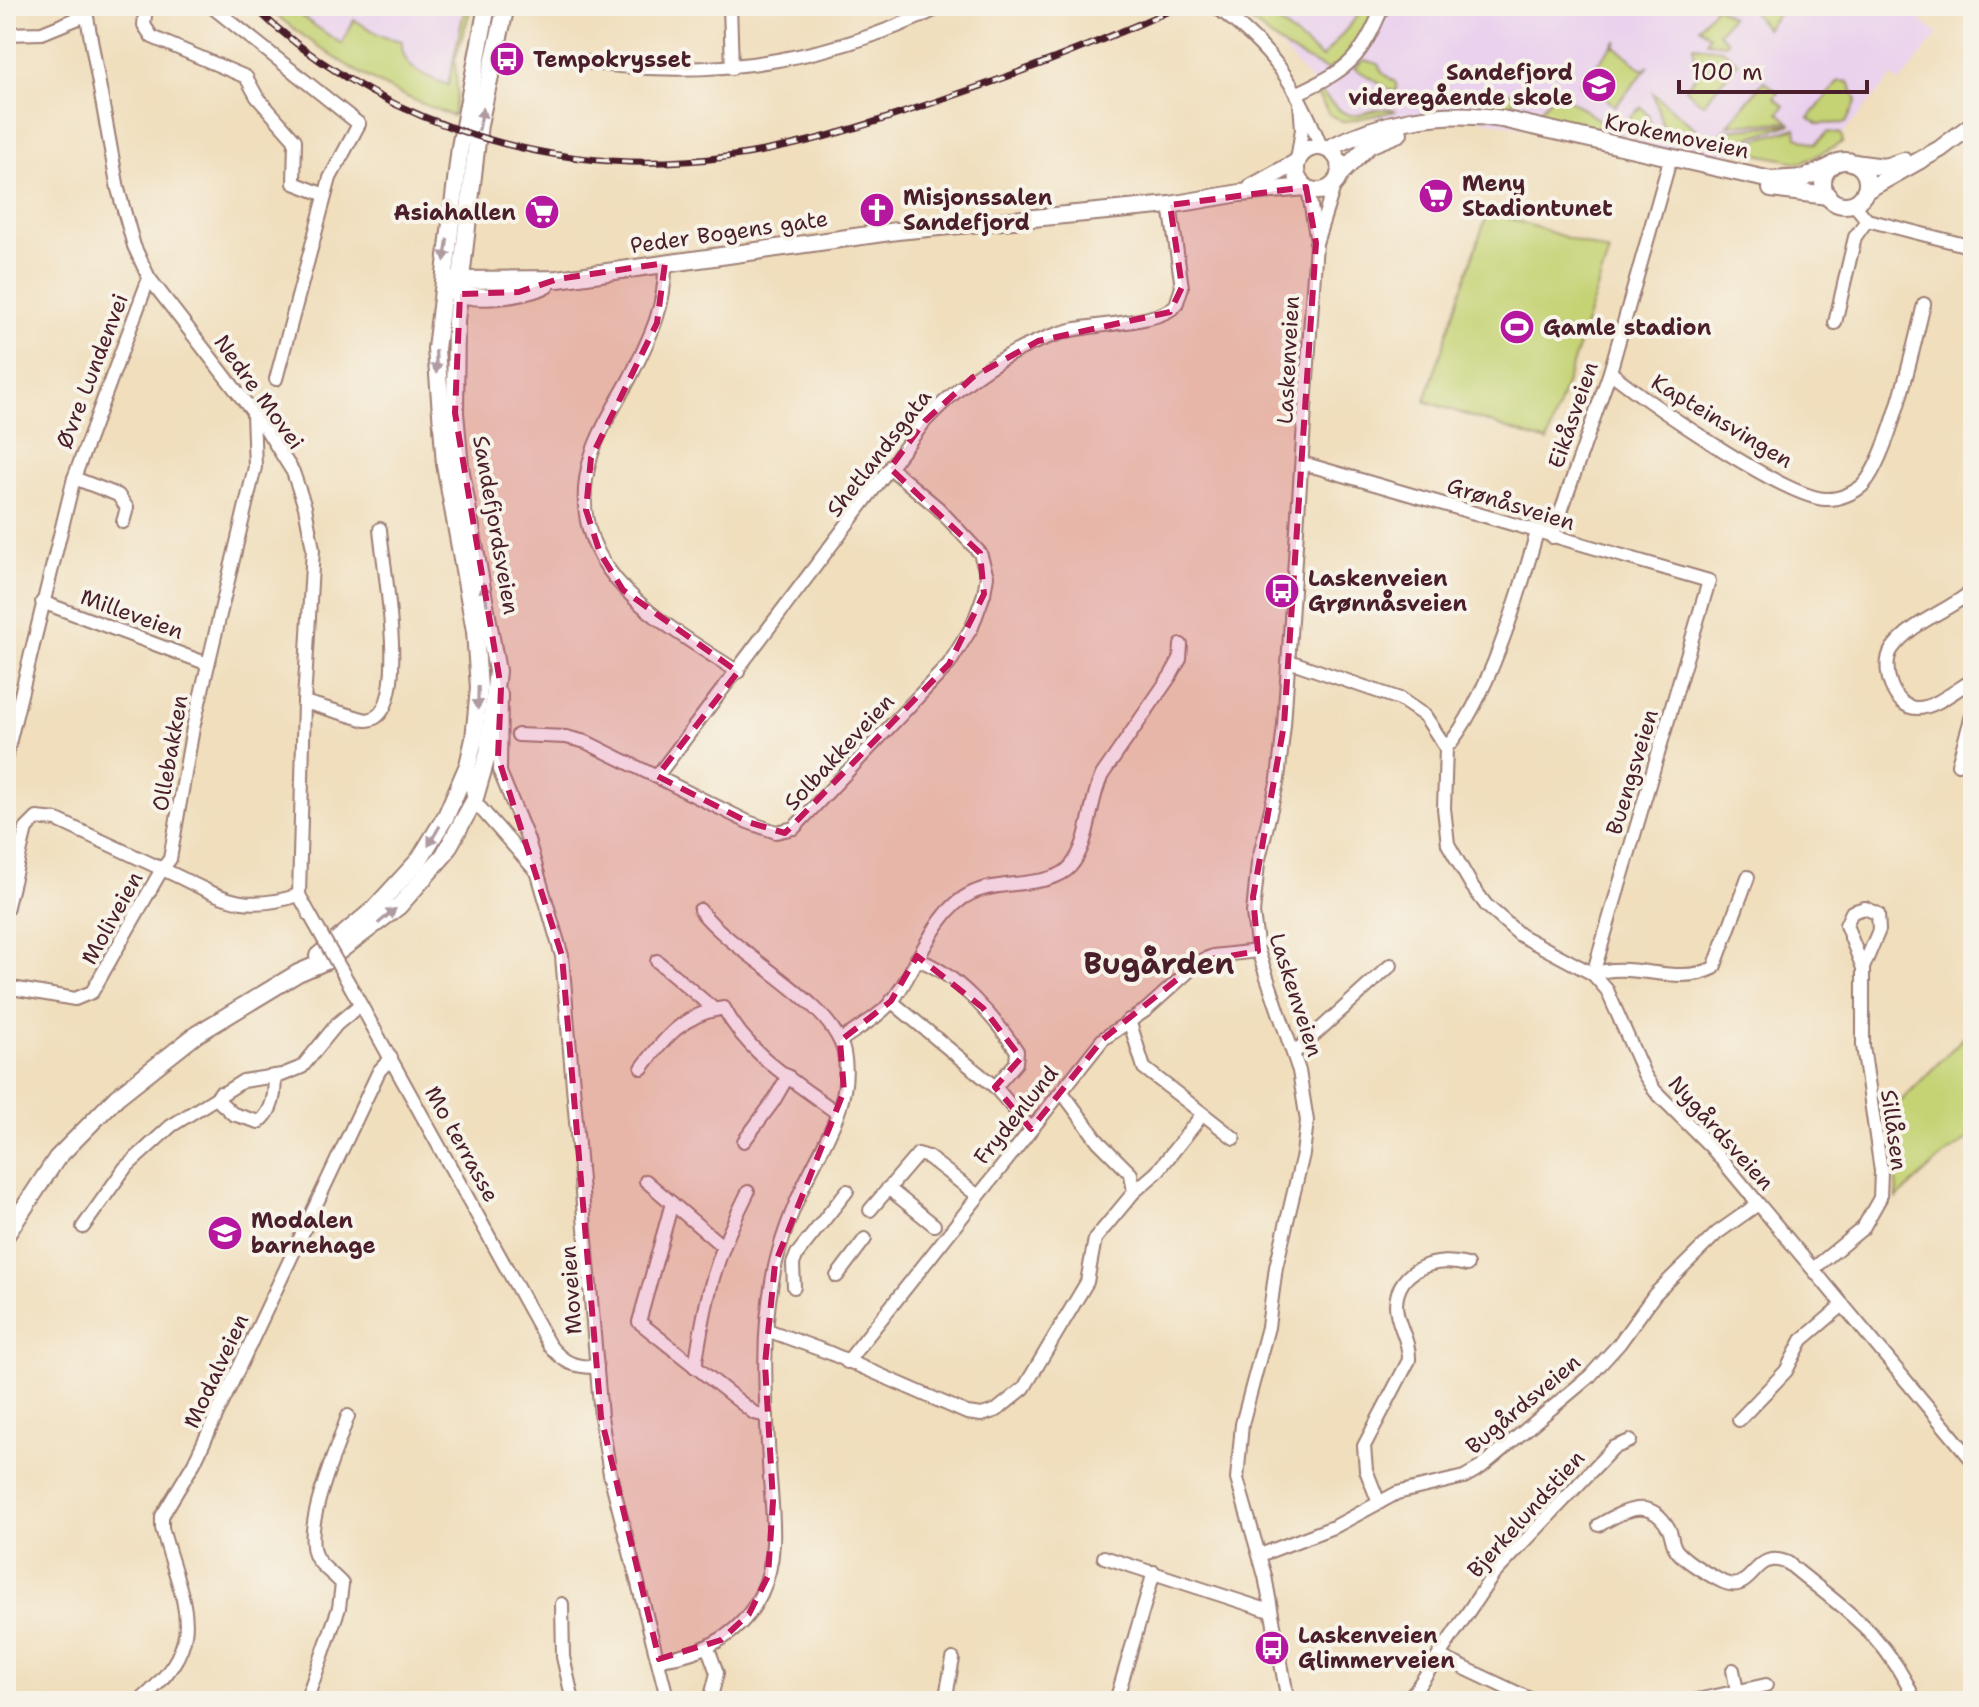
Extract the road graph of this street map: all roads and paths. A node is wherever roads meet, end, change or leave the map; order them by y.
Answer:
1 (146, 6) edge
2 (211, 6) edge
3 (487, 6) edge
4 (506, 6) edge
5 (730, 6) edge
6 (943, 6) edge
7 (1383, 6) edge
8 (1219, 9) edge
9 (86, 11) edge
10 (920, 11) edge
11 (6, 34) edge
12 (562, 58) dead end
13 (732, 68) junction
14 (1299, 95) junction
15 (1973, 124) edge
16 (1324, 148) junction
17 (1940, 149) junction
18 (1297, 162) junction
19 (1854, 163) junction
20 (1668, 167) junction
21 (1830, 167) junction
22 (1337, 179) junction
23 (1307, 188) junction
24 (1865, 191) junction
25 (1240, 193) junction
26 (325, 195) junction
27 (1828, 196) junction
28 (1853, 203) junction
29 (1170, 205) junction
30 (1867, 220) junction
31 (1316, 243) junction
32 (1973, 247) edge
33 (665, 263) junction
34 (149, 278) junction
35 (442, 285) junction
36 (461, 286) junction
37 (1924, 304) dead end
38 (1835, 323) dead end
39 (1610, 372) junction
40 (276, 379) dead end
41 (253, 411) junction
42 (1302, 463) junction
43 (890, 468) junction
44 (74, 478) junction
45 (123, 522) dead end
46 (380, 529) dead end
47 (1537, 532) junction
48 (1552, 537) junction
49 (1709, 581) joint
50 (1973, 590) edge
51 (42, 602) junction
52 (1181, 645) dead end
53 (1289, 661) junction
54 (208, 664) junction
55 (497, 671) junction
56 (738, 672) junction
57 (1973, 680) edge
58 (304, 702) junction
59 (1973, 712) edge
60 (518, 735) dead end
61 (1446, 748) junction
62 (6, 756) edge
63 (1958, 764) dead end
64 (468, 765) junction
65 (657, 776) junction
66 (474, 801) junction
67 (162, 869) junction
68 (537, 872) junction
69 (1748, 877) dead end
70 (299, 895) junction
71 (6, 910) edge
72 (700, 910) dead end
73 (1258, 951) junction
74 (916, 959) junction
75 (657, 961) dead end
76 (1391, 965) dead end
77 (1863, 968) dead end
78 (298, 973) junction
79 (1593, 974) junction
80 (6, 987) edge
81 (891, 1001) junction
82 (360, 1005) junction
83 (715, 1010) junction
84 (1129, 1020) junction
85 (840, 1041) junction
86 (1294, 1053) junction
87 (391, 1058) junction
88 (642, 1068) dead end
89 (274, 1076) junction
90 (788, 1076) junction
91 (995, 1087) junction
92 (1062, 1092) junction
93 (220, 1093) junction
94 (837, 1113) junction
95 (1202, 1115) junction
96 (1031, 1129) junction
97 (1234, 1138) dead end
98 (744, 1141) dead end
99 (646, 1181) dead end
100 (888, 1188) junction
101 (847, 1191) dead end
102 (748, 1192) dead end
103 (1134, 1192) junction
104 (977, 1195) junction
105 (672, 1203) junction
106 (1758, 1204) junction
107 (870, 1210) dead end
108 (934, 1225) dead end
109 (83, 1227) dead end
110 (6, 1235) edge
111 (865, 1239) dead end
112 (721, 1245) junction
113 (1467, 1265) dead end
114 (1813, 1269) junction
115 (837, 1276) dead end
116 (794, 1287) dead end
117 (1843, 1305) junction
118 (767, 1330) junction
119 (847, 1362) junction
120 (597, 1367) junction
121 (695, 1367) junction
122 (348, 1416) dead end
123 (767, 1416) junction
124 (1739, 1420) dead end
125 (1630, 1441) dead end
126 (1973, 1461) edge
127 (1379, 1503) junction
128 (1599, 1525) dead end
129 (1260, 1555) junction
130 (1104, 1557) dead end
131 (1154, 1572) junction
132 (562, 1604) dead end
133 (1270, 1611) junction
134 (708, 1648) junction
135 (1439, 1656) junction
136 (659, 1659) junction
137 (953, 1659) dead end
138 (1733, 1670) dead end
139 (1766, 1685) dead end
140 (1737, 1691) junction
141 (140, 1701) edge
142 (306, 1701) edge
143 (573, 1701) edge
144 (668, 1701) edge
145 (710, 1701) edge
146 (945, 1701) edge
147 (1116, 1701) edge
148 (1288, 1701) edge
149 (1404, 1701) edge
150 (1534, 1701) edge
151 (1693, 1701) edge
152 (1915, 1701) edge

1 - 26 street
2 - 26 street
3 -> 35 main road, Sandefjordsveien
36 -> 4 main road, Sandefjordsveien
5 - 13 street
6 - 10 street
7 - 14 street
8 - 14 street
9 - 11 street
9 - 34 street, Nedre Movei
10 - 13 street
12 - 13 street
14 - 16 street
14 - 18 street
15 - 17 main road, Krokemoveien
16 - 18 main road
16 - 21 main road, Krokemoveien
16 - 22 main road
17 - 19 main road, Krokemoveien
17 - 24 main road, Krokemoveien
18 - 23 main road
18 - 25 main road, Peder Bogens gate
19 - 21 main road, Krokemoveien
19 - 24 main road
20 - 22 main road, Krokemoveien
20 - 27 main road, Krokemoveien
20 - 39 street, Eikåsveien
21 - 27 main road
22 - 23 main road
22 - 31 street, Laskenveien
23 - 25 main road, Peder Bogens gate
23 - 31 street, Laskenveien
24 - 28 main road, Krokemoveien
25 - 29 main road, Peder Bogens gate
26 - 40 street
27 - 28 main road, Krokemoveien
28 - 30 street
29 - 33 main road, Peder Bogens gate
29 - 43 street, Shetlandsgata
30 - 32 street
30 - 38 street
31 - 42 street, Laskenveien
33 - 36 main road, Peder Bogens gate
33 - 56 street
34 - 41 street, Nedre Movei
34 - 44 street, Øvre Lundenvei
35 - 36 main road, Peder Bogens gate
35 -> 64 main road, Sandefjordsveien
55 -> 36 main road, Sandefjordsveien
37 - 39 street, Kapteinsvingen
39 - 48 street, Eikåsveien
41 - 54 street, Ollebakken
41 - 58 street, Nedre Movei
42 - 47 street, Grønåsveien
42 - 53 street, Laskenveien
43 - 56 street, Shetlandsgata
43 - 65 street, Solbakkeveien
44 - 45 street, Øvre Lundenvei
44 - 51 street, Øvre Lundenvei
46 - 58 street
47 - 48 street, Grønåsveien
47 - 61 street
48 - 49 street, Grønåsveien
49 - 79 street, Buengsveien
50 - 57 street
51 - 54 street, Milleveien
51 - 62 street, Øvre Lundenvei
52 - 74 street
53 - 61 street
53 - 73 street, Laskenveien
54 - 67 street, Ollebakken
55 - 66 main road, Sandefjordsveien
55 - 68 street, Moveien
56 - 65 street, Shetlandsgata
58 - 70 street, Nedre Movei
59 - 63 street
60 - 65 street, Solbakkeveien
61 - 79 street
64 - 66 street
64 -> 78 main road, Sandefjordsveien
66 - 68 street, Moveien
78 -> 66 main road, Sandefjordsveien
67 - 70 street, Moliveien
67 - 71 street
67 - 80 street, Moliveien
68 - 120 street, Moveien
69 - 79 street
70 - 82 street, Mo terrasse, bridge
72 - 85 street
73 - 84 street, Frydenlund
73 - 86 street, Laskenveien
74 - 81 street
74 - 91 street
75 - 83 street
76 - 86 street
77 - 114 street, Sillåsen
78 - 110 main road, Sandefjordsveien
79 - 106 street, Nygårdsveien
81 - 85 street
81 - 91 street
82 - 87 street, Mo terrasse
82 - 89 street
83 - 88 street
83 - 90 street
84 - 92 street, Frydenlund
84 - 95 street
85 - 94 street
86 - 129 street, Laskenveien
87 - 120 street, Mo terrasse
87 - 141 street, Modalveien
89 - 93 street
89 - 93 street
90 - 94 street
90 - 98 street
91 - 96 street
92 - 96 street, Frydenlund
92 - 103 street
93 - 109 street
94 - 118 street
95 - 97 street
95 - 103 street
96 - 104 street, Frydenlund
99 - 105 street
100 - 104 street
100 - 107 street
100 - 108 street
101 - 116 street
102 - 112 street
103 - 119 street
104 - 119 street, Frydenlund
105 - 112 street
105 - 121 street
106 - 114 street, Nygårdsveien
106 - 127 street, Bugårdsveien
111 - 115 street
112 - 121 street
113 - 127 street
114 - 117 street, Nygårdsveien
117 - 124 street
117 - 126 street, Nygårdsveien
118 - 119 street
118 - 123 street
120 - 136 street, Moveien
121 - 123 street
122 - 142 street
123 - 134 street
125 - 135 street, Bjerkelundstien
127 - 129 street, Bugårdsveien
128 - 152 street
129 - 133 street, Laskenveien
130 - 131 street
131 - 133 street
131 - 147 street
132 - 143 street
133 - 148 street, Laskenveien
134 - 136 street
134 - 145 street
135 - 149 street, Bjerkelundstien
135 - 150 street
136 - 144 street, Moveien
137 - 146 street
138 - 140 street
139 - 140 street
140 - 151 street

